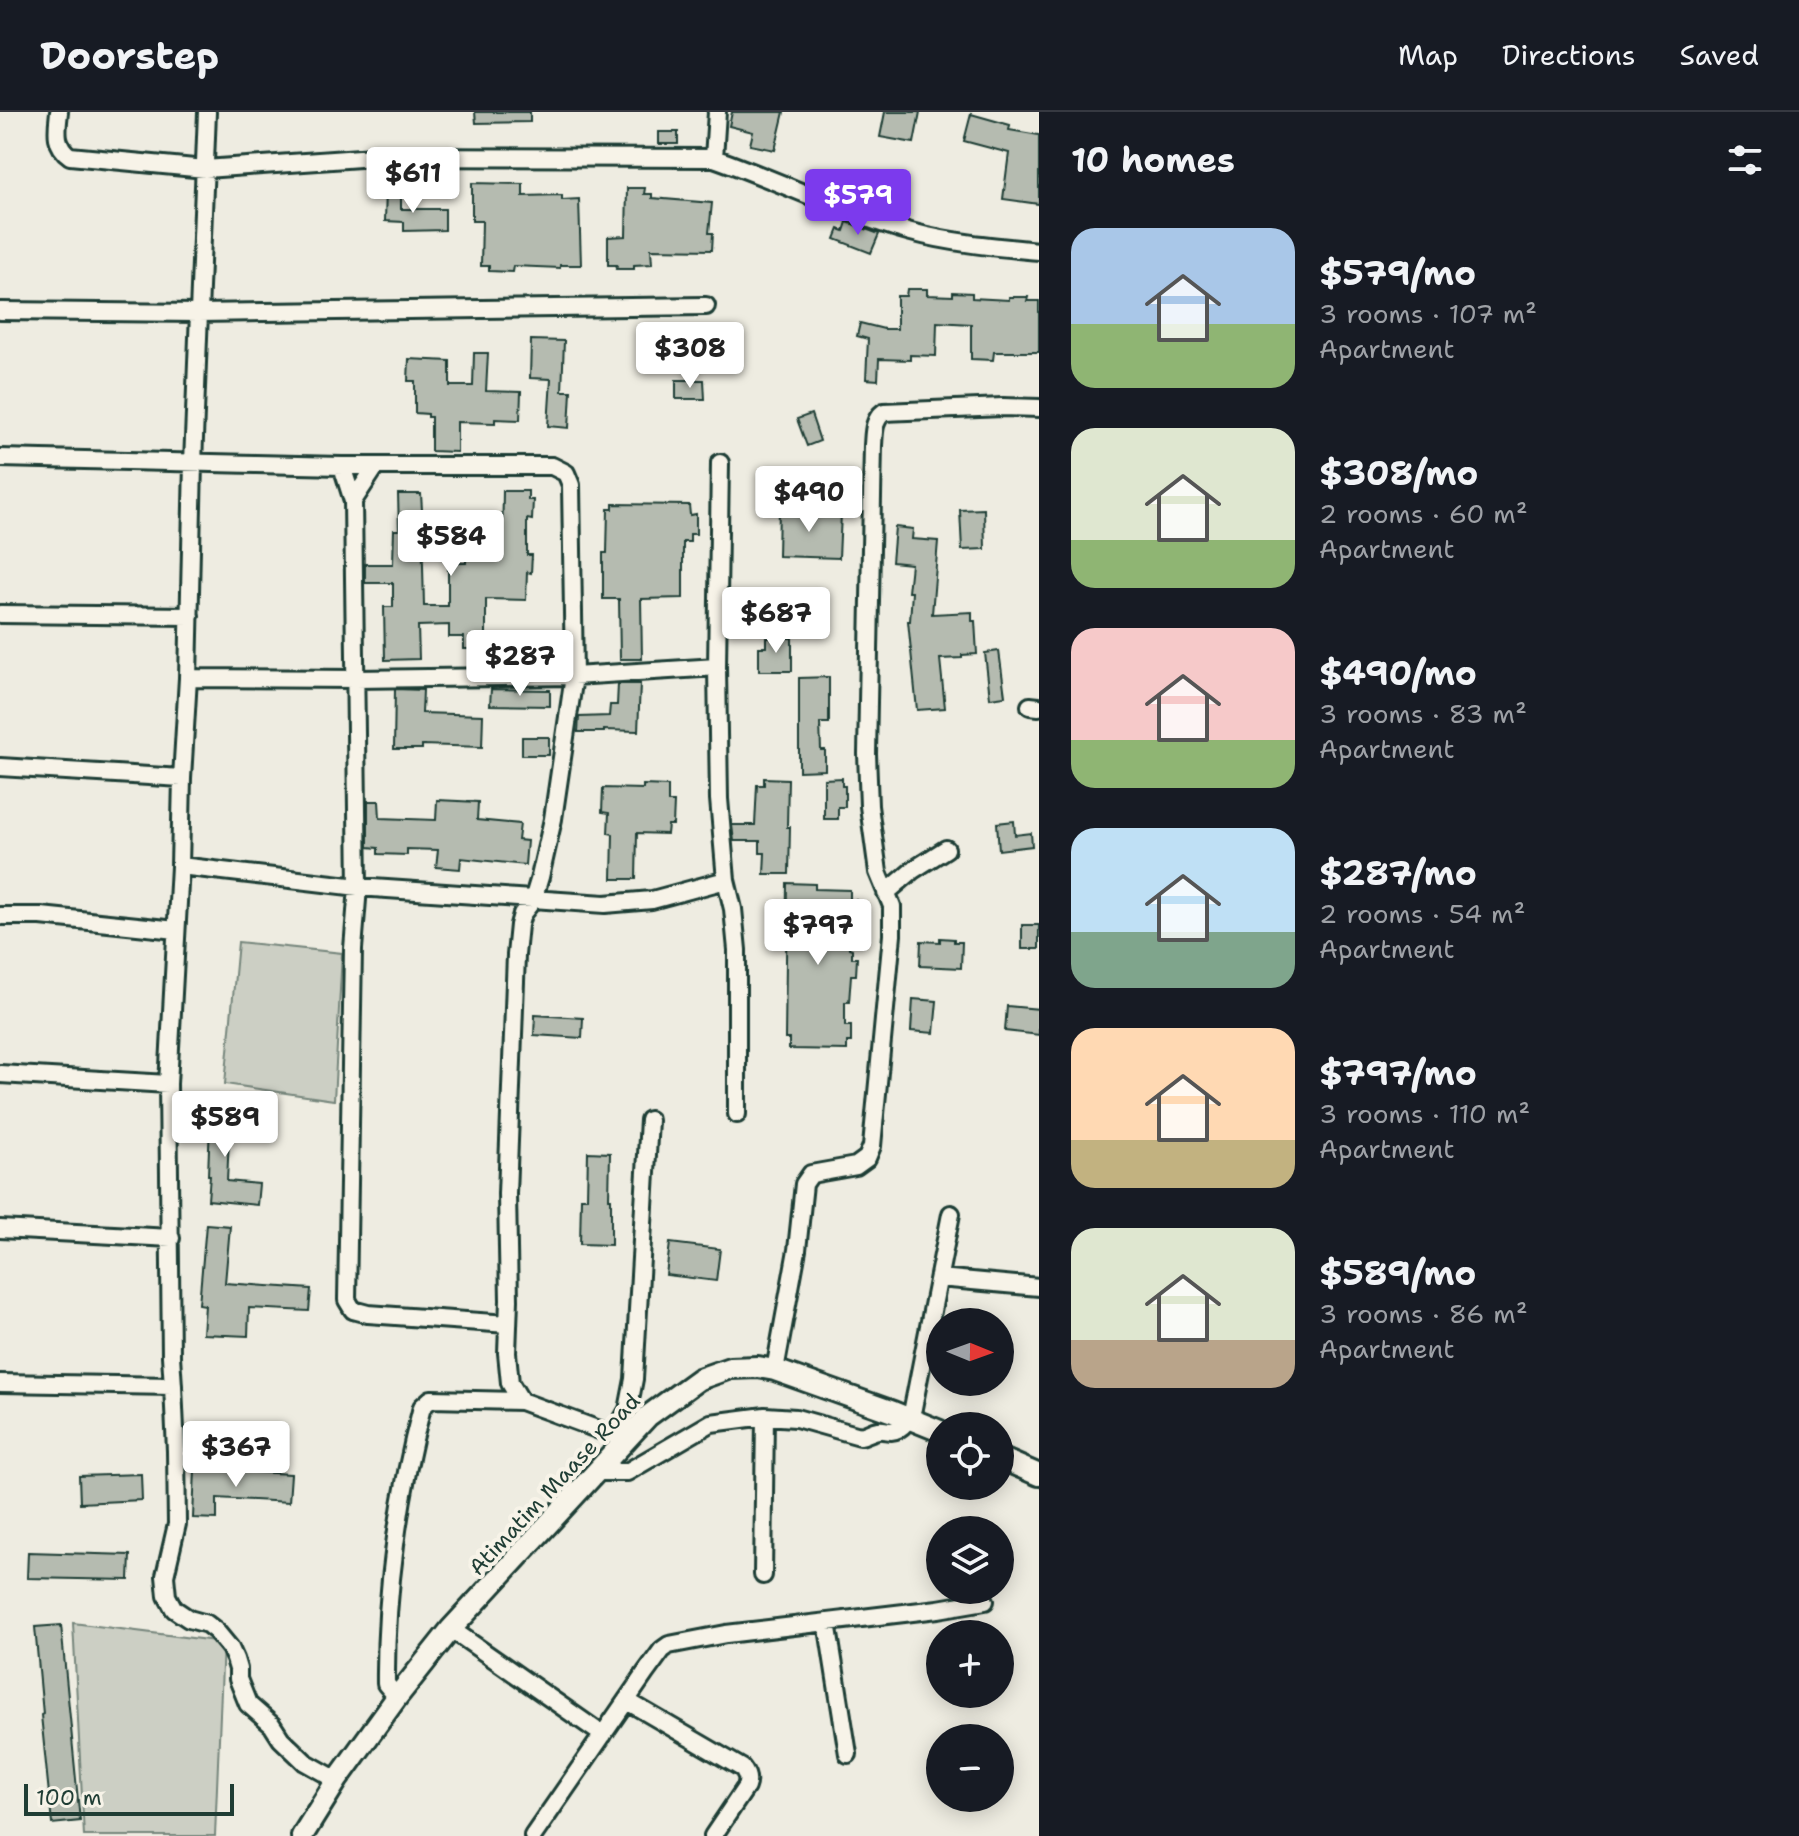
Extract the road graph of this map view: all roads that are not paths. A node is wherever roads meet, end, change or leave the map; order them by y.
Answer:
1 (59, 112) edge
2 (207, 112) edge
3 (717, 112) edge
4 (714, 158) junction
5 (205, 169) junction
6 (1039, 251) edge
7 (706, 306) dead end
8 (0, 311) edge
9 (199, 313) junction
10 (1039, 408) edge
11 (0, 458) edge
12 (193, 463) junction
13 (720, 463) dead end
14 (342, 466) junction
15 (376, 466) junction
16 (353, 501) junction
17 (0, 614) edge
18 (190, 616) junction
19 (717, 667) junction
20 (574, 676) junction
21 (188, 678) junction
22 (356, 679) junction
23 (0, 767) edge
24 (182, 778) junction
25 (946, 849) dead end
26 (180, 866) junction
27 (726, 880) junction
28 (358, 887) junction
29 (886, 893) junction
30 (533, 900) junction
31 (0, 916) edge
32 (176, 930) junction
33 (0, 1074) edge
34 (168, 1084) junction
35 (737, 1114) dead end
36 (649, 1120) dead end
37 (951, 1214) dead end
38 (0, 1229) edge
39 (171, 1238) junction
40 (939, 1278) junction
41 (1039, 1287) edge
42 (508, 1324) junction
43 (775, 1370) junction
44 (0, 1383) edge
45 (173, 1386) junction
46 (521, 1401) junction
47 (765, 1416) junction
48 (910, 1418) junction
49 (926, 1425) edge
50 (621, 1436) junction
51 (1014, 1464) edge
52 (597, 1472) junction
53 (1039, 1475) edge
54 (763, 1575) dead end
55 (967, 1604) edge
56 (827, 1622) junction
57 (451, 1629) junction
58 (397, 1697) junction
59 (627, 1701) junction
60 (603, 1735) junction
61 (848, 1754) dead end
62 (337, 1780) junction
63 (302, 1836) edge
64 (533, 1836) edge
65 (713, 1836) edge

1 - 5 street
2 - 5 street
3 - 4 street
4 - 5 street
4 - 6 street
5 - 9 street
7 - 9 street
8 - 9 street
9 - 12 street
10 - 29 street
11 - 12 street
12 - 14 street
12 - 18 street
13 - 19 street
14 - 15 street
14 - 16 street
15 - 16 street
15 - 20 street
16 - 22 street
17 - 18 street
18 - 21 street
19 - 20 street
19 - 27 street
20 - 22 street
20 - 30 street
21 - 22 street
21 - 24 street
22 - 28 street
23 - 24 street
24 - 26 street
25 - 29 street
26 - 28 street
26 - 32 street
27 - 30 street
27 - 35 street
28 - 30 street
28 - 42 street
29 - 43 street
30 - 42 street
31 - 32 street
32 - 34 street
33 - 34 street
34 - 39 street
36 - 50 street
37 - 40 street
38 - 39 street
39 - 45 street
40 - 41 street
40 - 48 street
42 - 46 street
43 - 48 main road, Atimatim Maase Road
43 - 50 main road, Atimatim Maase Road
44 - 45 street
45 - 62 street
46 - 50 street
46 - 58 street
47 - 48 street
47 - 52 street
47 - 54 street
48 - 49 main road, Atimatim Maase Road
50 - 52 main road, Atimatim Maase Road
51 - 53 main road
52 - 57 main road, Atimatim Maase Road
55 - 56 street
56 - 59 street
56 - 61 street
57 - 58 main road, Atimatim Maase Road
57 - 60 street
58 - 62 main road, Atimatim Maase Road
59 - 60 street
59 - 65 street
60 - 64 street
62 - 63 main road, Atimatim Maase Road

